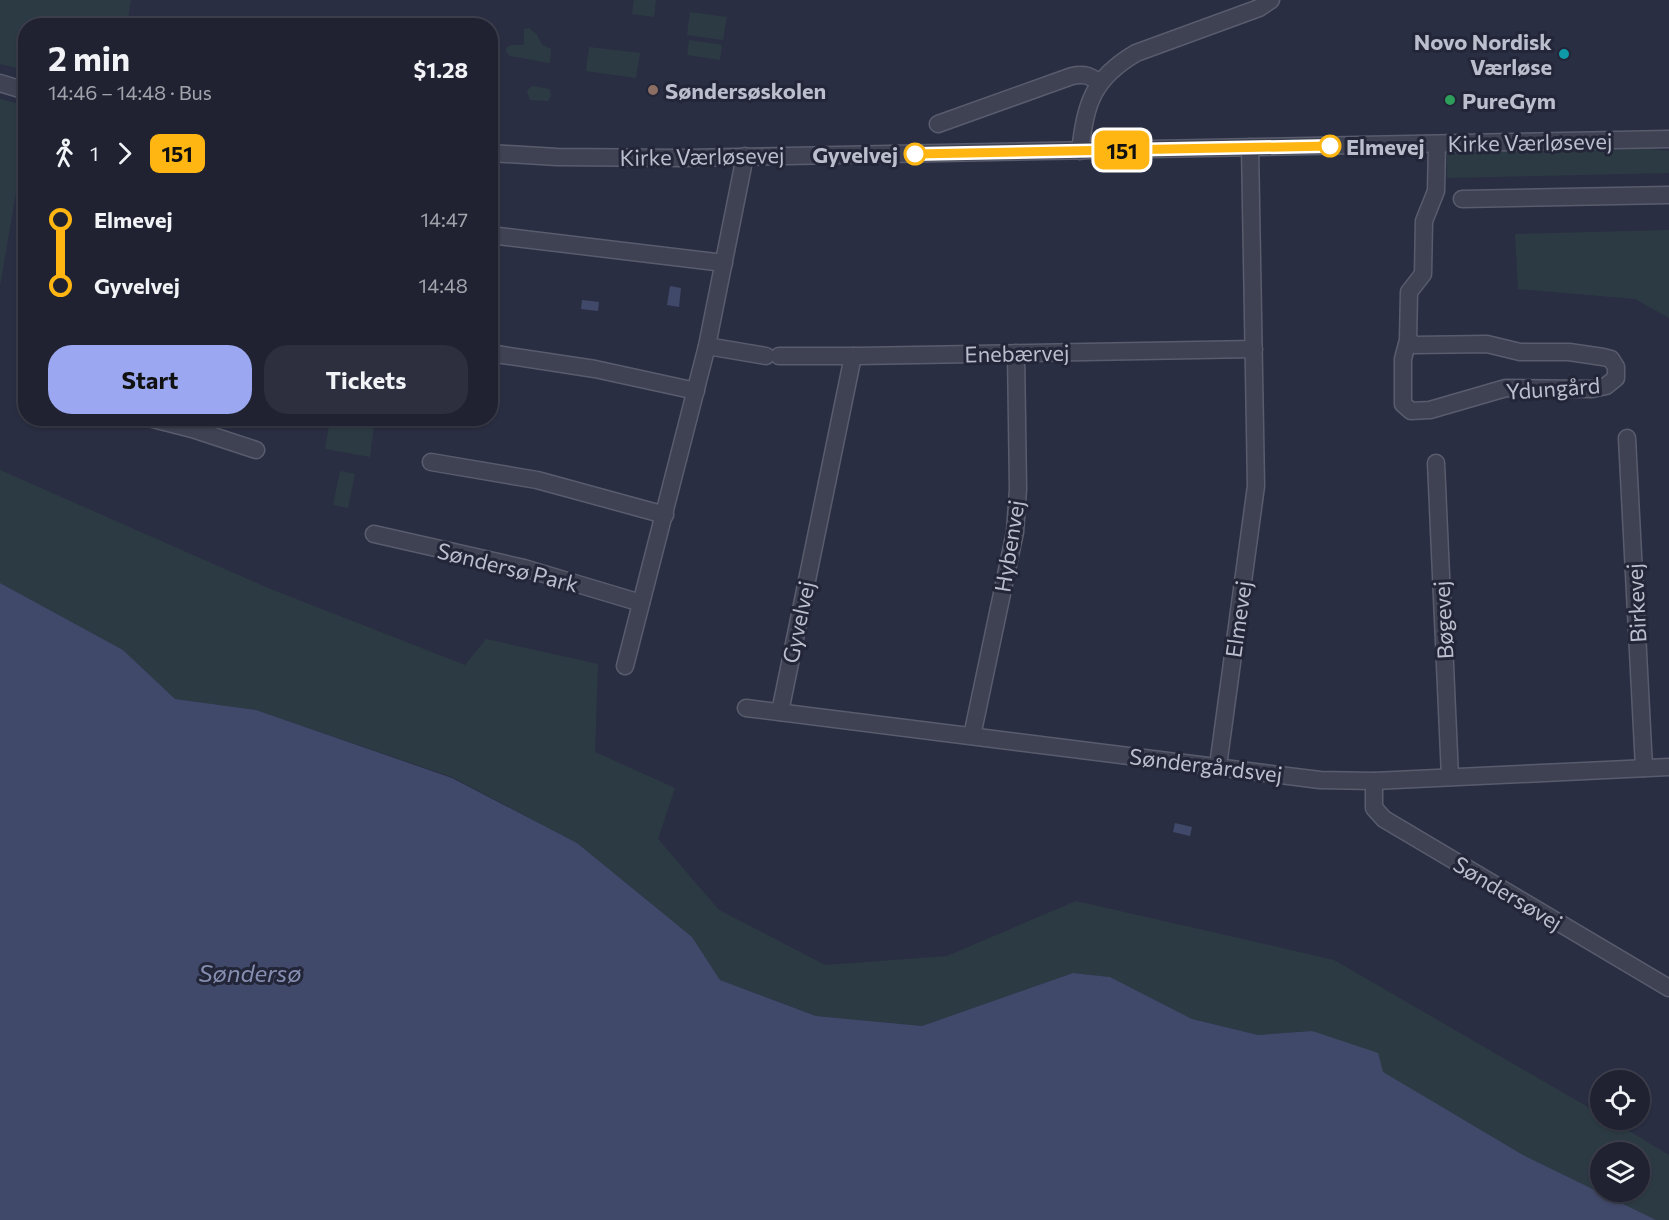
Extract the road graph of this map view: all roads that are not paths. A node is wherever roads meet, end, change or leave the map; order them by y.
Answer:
1 (1271, 0) edge
2 (0, 83) edge
3 (1100, 83) junction
4 (18, 89) edge
5 (938, 124) dead end
6 (1669, 139) edge
7 (1437, 144) junction
8 (1250, 147) junction
9 (1080, 151) junction
10 (498, 153) edge
11 (745, 156) junction
12 (1669, 195) edge
13 (1462, 199) dead end
14 (498, 236) edge
15 (724, 263) junction
16 (1408, 340) junction
17 (707, 346) junction
18 (1254, 349) junction
19 (1016, 353) junction
20 (498, 354) edge
21 (853, 356) junction
22 (696, 391) junction
23 (180, 426) edge
24 (1627, 438) dead end
25 (256, 450) dead end
26 (431, 462) dead end
27 (1436, 463) dead end
28 (664, 515) junction
29 (374, 534) dead end
30 (641, 603) junction
31 (624, 666) dead end
32 (746, 708) dead end
33 (780, 712) junction
34 (972, 736) junction
35 (1218, 766) junction
36 (1669, 767) edge
37 (1644, 768) junction
38 (1450, 777) junction
39 (1374, 781) junction
40 (1669, 988) edge

1 - 3 street
2 - 4 street
3 - 5 street
3 - 9 street
6 - 7 street, Kirke Værløsevej
7 - 8 street, Kirke Værløsevej
7 - 16 street, Ydungård
8 - 9 street, Kirke Værløsevej
8 - 18 street, Elmevej
9 - 11 street, Kirke Værløsevej
10 - 11 street, Kirke Værløsevej
11 - 15 street
12 - 13 street
14 - 15 street
15 - 17 street
16 - 16 street, Ydungård
17 - 21 street, Enebærvej
17 - 22 street
18 - 19 street, Enebærvej
18 - 35 street, Elmevej
19 - 21 street, Enebærvej
19 - 34 street, Hybenvej
20 - 22 street
21 - 33 street, Gyvelvej
22 - 28 street
23 - 25 street
24 - 37 street, Birkevej
26 - 28 street
27 - 38 street, Bøgevej
28 - 30 street
29 - 30 street, Søndersø Park
30 - 31 street
32 - 33 street, Søndergårdsvej
33 - 34 street, Søndergårdsvej
34 - 35 street, Søndergårdsvej
35 - 39 street, Søndergårdsvej
36 - 37 street, Søndergårdsvej
37 - 38 street, Søndergårdsvej
38 - 39 street, Søndergårdsvej
39 - 40 street, Søndersøvej

